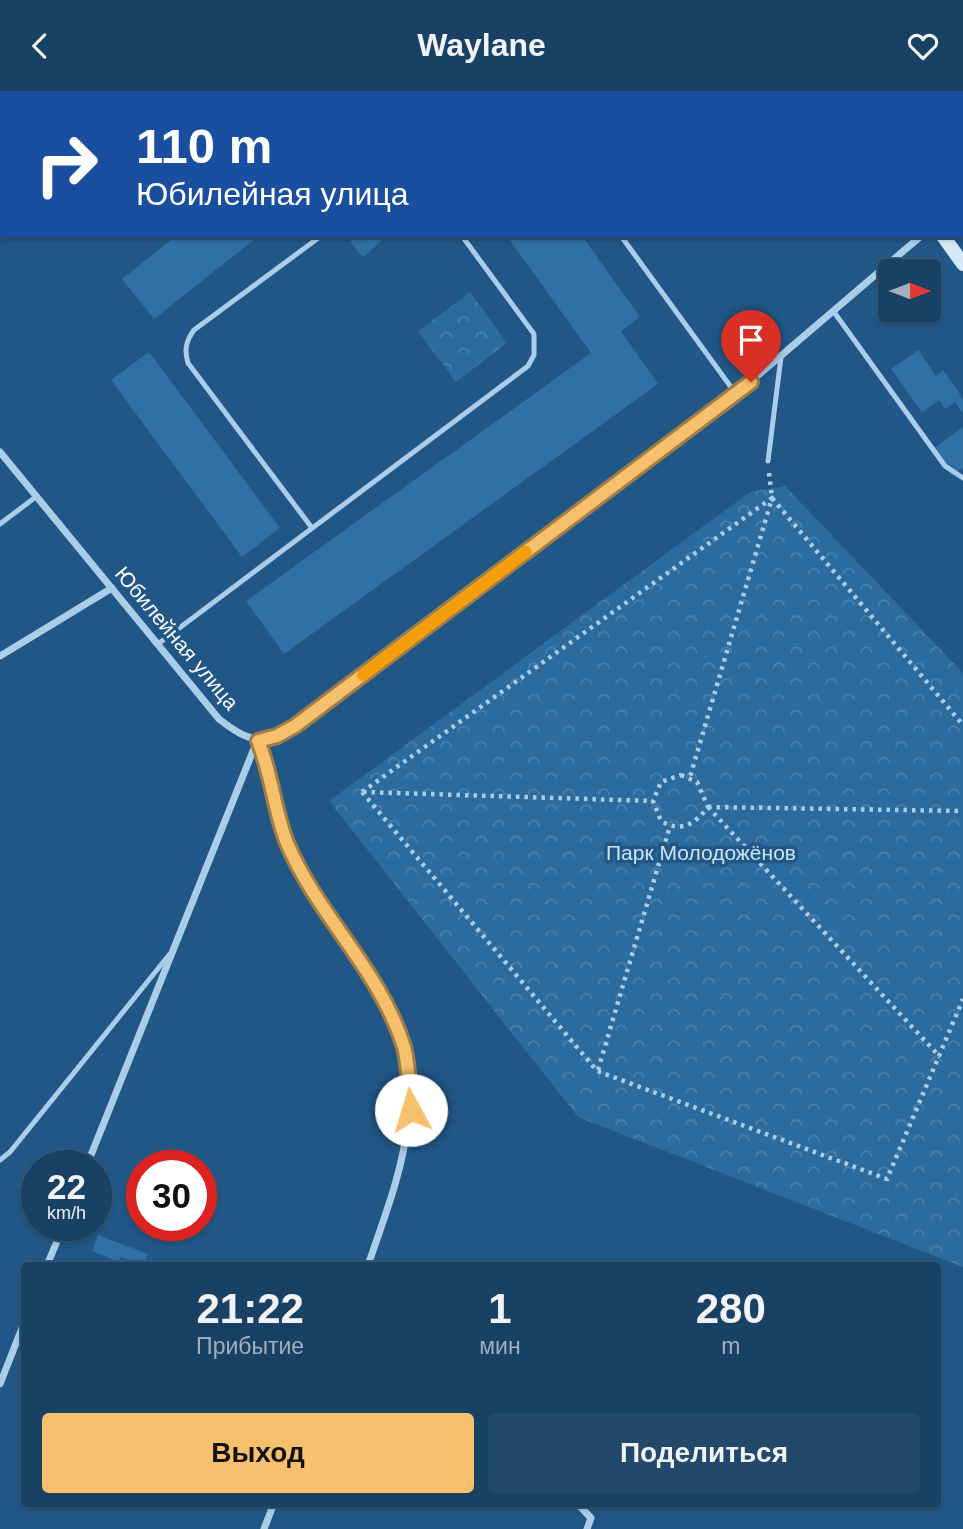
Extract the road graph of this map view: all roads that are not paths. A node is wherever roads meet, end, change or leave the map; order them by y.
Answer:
1 (318, 238) edge
2 (463, 238) edge
3 (622, 238) edge
4 (920, 238) edge
5 (944, 238) edge
6 (963, 264) edge
7 (834, 312) junction
8 (781, 357) junction
9 (736, 394) junction
10 (0, 452) edge
11 (768, 461) road end
12 (963, 478) edge
13 (37, 496) junction
14 (0, 524) edge
15 (312, 528) junction
16 (112, 588) junction
17 (158, 644) junction
18 (0, 656) edge
19 (258, 741) junction
20 (175, 948) junction
21 (94, 1150) edge
22 (0, 1160) edge
23 (57, 1241) edge
24 (48, 1262) edge
25 (369, 1262) edge
26 (21, 1330) edge
27 (0, 1356) edge
28 (10, 1360) junction
29 (0, 1384) edge
30 (272, 1507) edge
31 (581, 1507) edge
32 (264, 1529) edge
33 (587, 1529) edge

1 - 15 lane
2 - 15 lane
3 - 9 lane
4 - 7 street
5 - 6 main road
7 - 8 street
7 - 12 lane
8 - 9 street
8 - 11 lane
9 - 19 street
10 - 13 street, Юбилейная улица
13 - 14 lane
13 - 16 street, Юбилейная улица
15 - 17 lane
16 - 17 street, Юбилейная улица
16 - 18 street
17 - 19 street, Юбилейная улица
19 - 20 street
19 - 25 street
20 - 21 street
20 - 22 lane
23 - 24 street
26 - 28 street
27 - 28 street
28 - 29 street
30 - 32 street
31 - 33 street

